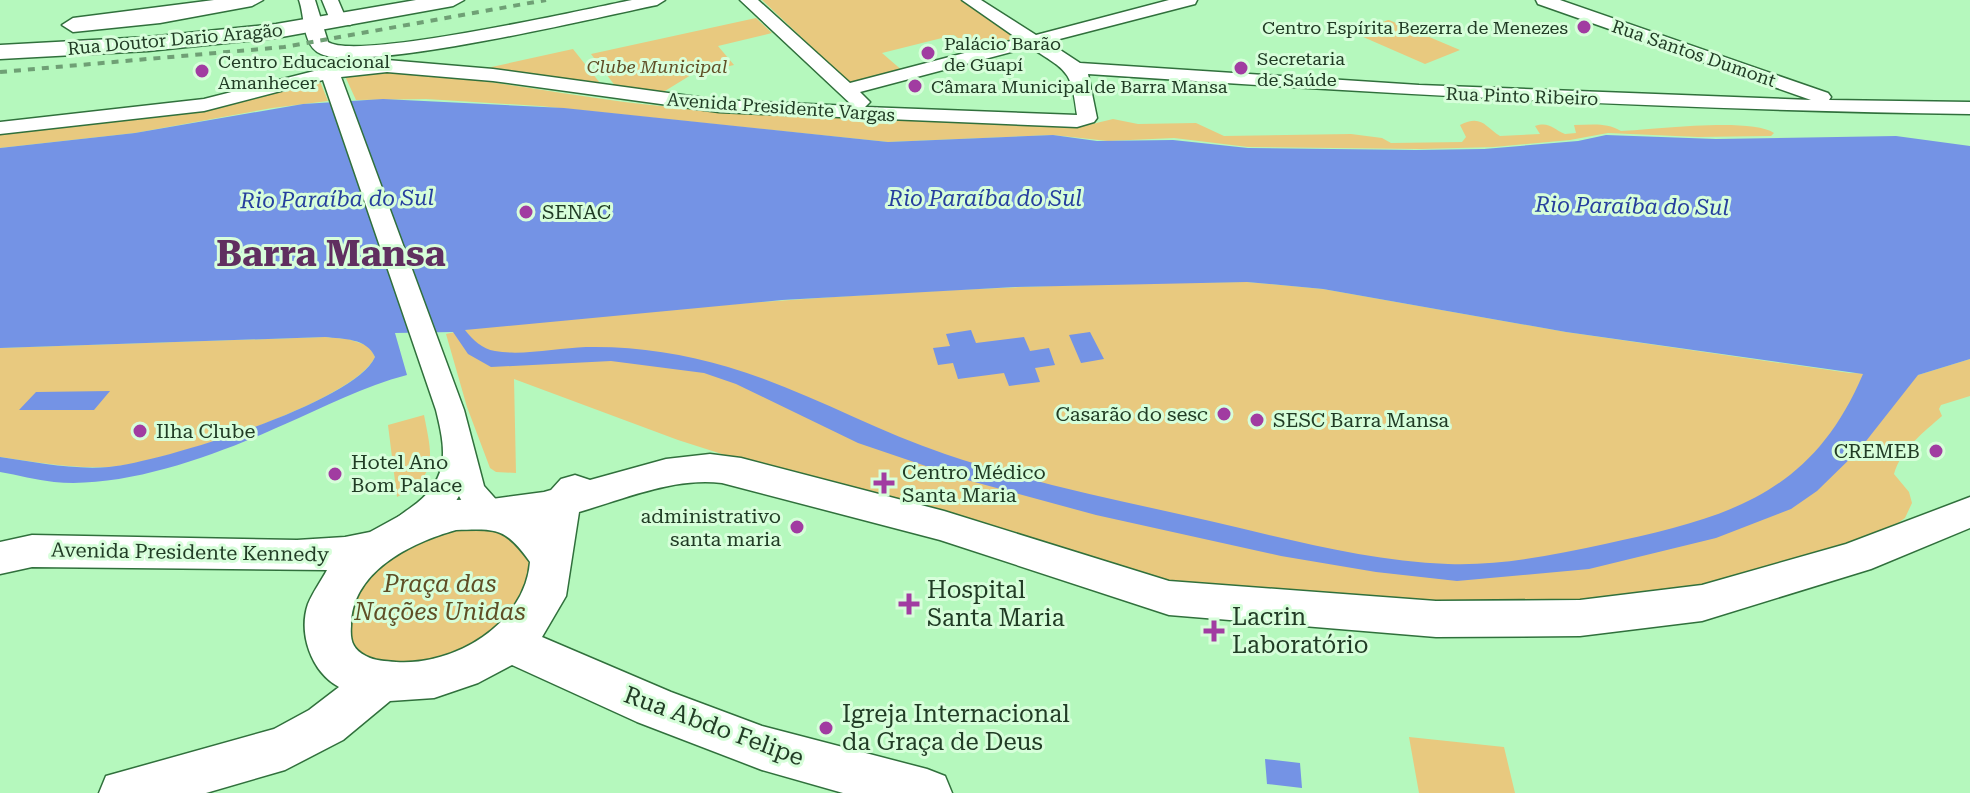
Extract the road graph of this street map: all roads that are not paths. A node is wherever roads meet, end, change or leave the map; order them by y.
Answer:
1 (252, 0) edge
2 (307, 0) edge
3 (330, 0) edge
4 (453, 0) edge
5 (657, 0) edge
6 (748, 0) edge
7 (970, 0) edge
8 (1189, 0) edge
9 (1544, 0) edge
10 (350, 20) junction
11 (315, 25) junction
12 (0, 31) edge
13 (1032, 41) junction
14 (428, 43) junction
15 (407, 47) junction
16 (0, 52) edge
17 (370, 55) junction
18 (1075, 68) junction
19 (438, 69) junction
20 (334, 82) junction
21 (845, 90) junction
22 (236, 99) junction
23 (1844, 106) junction
24 (1970, 108) edge
25 (826, 112) junction
26 (888, 114) junction
27 (0, 128) edge
28 (460, 447) junction
29 (577, 490) junction
30 (1970, 512) edge
31 (493, 514) junction
32 (384, 542) junction
33 (549, 556) junction
34 (0, 558) edge
35 (507, 642) junction
36 (381, 681) junction
37 (124, 793) edge
38 (927, 793) edge

1 - 12 main road
2 - 11 street
3 - 10 street
4 - 10 main road, Rua Doutor Dario Aragão
5 - 14 street
6 - 21 street
7 - 13 street
8 - 13 street
9 - 23 street, Rua Santos Dumont
10 - 11 main road, Rua Doutor Dario Aragão
11 - 15 street
11 - 16 main road, Rua Doutor Dario Aragão
13 - 18 street
13 - 21 street
14 - 15 street
14 - 19 street
15 - 17 street
17 - 20 street
17 - 22 street
18 - 23 street, Rua Pinto Ribeiro
18 - 26 street, Avenida Presidente Vargas
19 - 20 street, Avenida Presidente Vargas
19 - 25 street, Avenida Presidente Vargas
20 - 22 street
20 - 28 street
21 - 25 street
21 - 26 street
22 - 27 street
23 - 24 street, Rua Pinto Ribeiro
25 - 26 street, Avenida Presidente Vargas
28 - 31 street
28 - 32 street, Avenida Presidente Kennedy
29 - 30 main road
29 - 31 main road
29 - 33 main road
31 - 32 main road
31 - 33 main road
32 - 34 main road, Avenida Presidente Kennedy
32 - 36 main road
33 - 35 main road
35 - 36 main road
35 - 38 main road, Rua Abdo Felipe
36 - 37 main road

